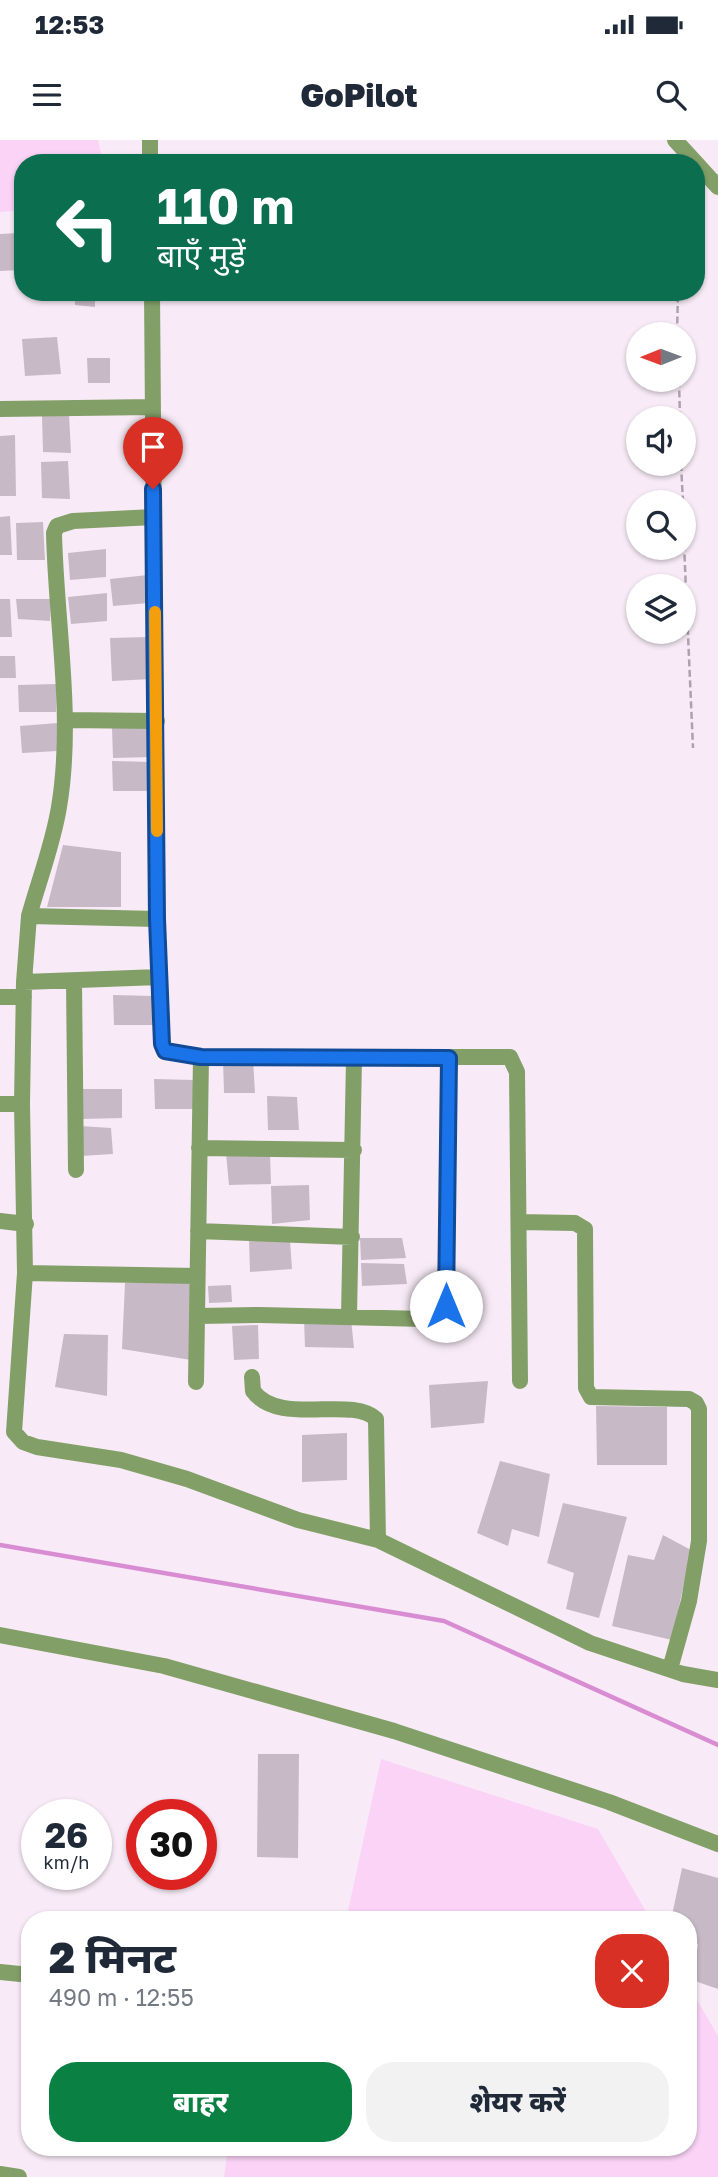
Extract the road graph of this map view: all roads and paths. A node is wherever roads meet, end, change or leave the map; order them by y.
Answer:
1 (675, 140) edge
2 (688, 154) edge
3 (705, 173) edge
4 (718, 187) edge
5 (152, 301) edge
6 (678, 301) edge
7 (677, 322) edge
8 (153, 407) junction
9 (0, 409) edge
10 (154, 517) junction
11 (685, 560) edge
12 (65, 720) junction
13 (157, 721) junction
14 (692, 748) dead end
15 (29, 916) junction
16 (157, 919) junction
17 (159, 977) junction
18 (74, 982) junction
19 (24, 989) junction
20 (0, 997) edge
21 (201, 1057) junction
22 (449, 1058) junction
23 (354, 1059) junction
24 (0, 1104) edge
25 (22, 1104) junction
26 (199, 1148) junction
27 (354, 1150) junction
28 (76, 1170) dead end
29 (0, 1221) edge
30 (519, 1223) junction
31 (26, 1224) junction
32 (198, 1231) junction
33 (352, 1237) junction
34 (25, 1273) junction
35 (197, 1276) junction
36 (198, 1316) junction
37 (349, 1316) junction
38 (252, 1377) dead end
39 (520, 1381) dead end
40 (196, 1382) dead end
41 (378, 1540) junction
42 (0, 1635) edge
43 (670, 1669) junction
44 (718, 1680) edge
45 (718, 1843) edge
46 (0, 1972) edge
47 (21, 1974) edge
48 (0, 2174) edge
49 (19, 2177) edge

1 - 2 street
3 - 4 street
5 - 8 street
6 - 7 path
8 - 9 street
8 - 10 street
10 - 12 street
10 - 13 street
11 - 14 path
12 - 13 street
12 - 15 street
13 - 16 street
15 - 16 street
15 - 19 street
16 - 17 street
17 - 18 street
17 - 21 street
18 - 19 street
18 - 28 street
19 - 20 street
19 - 25 street
21 - 23 street
21 - 26 street
22 - 23 street
22 - 30 street
22 - 37 street
23 - 27 street
24 - 25 street
25 - 31 street
26 - 27 street
26 - 32 street
27 - 33 street
29 - 31 street
30 - 39 street
30 - 43 street
31 - 34 street
32 - 33 street
32 - 35 street
33 - 37 street
34 - 35 street
34 - 41 street
35 - 36 street
36 - 37 street
36 - 40 street
38 - 41 street
41 - 43 street
42 - 45 street
43 - 44 street
46 - 47 street
48 - 49 street

